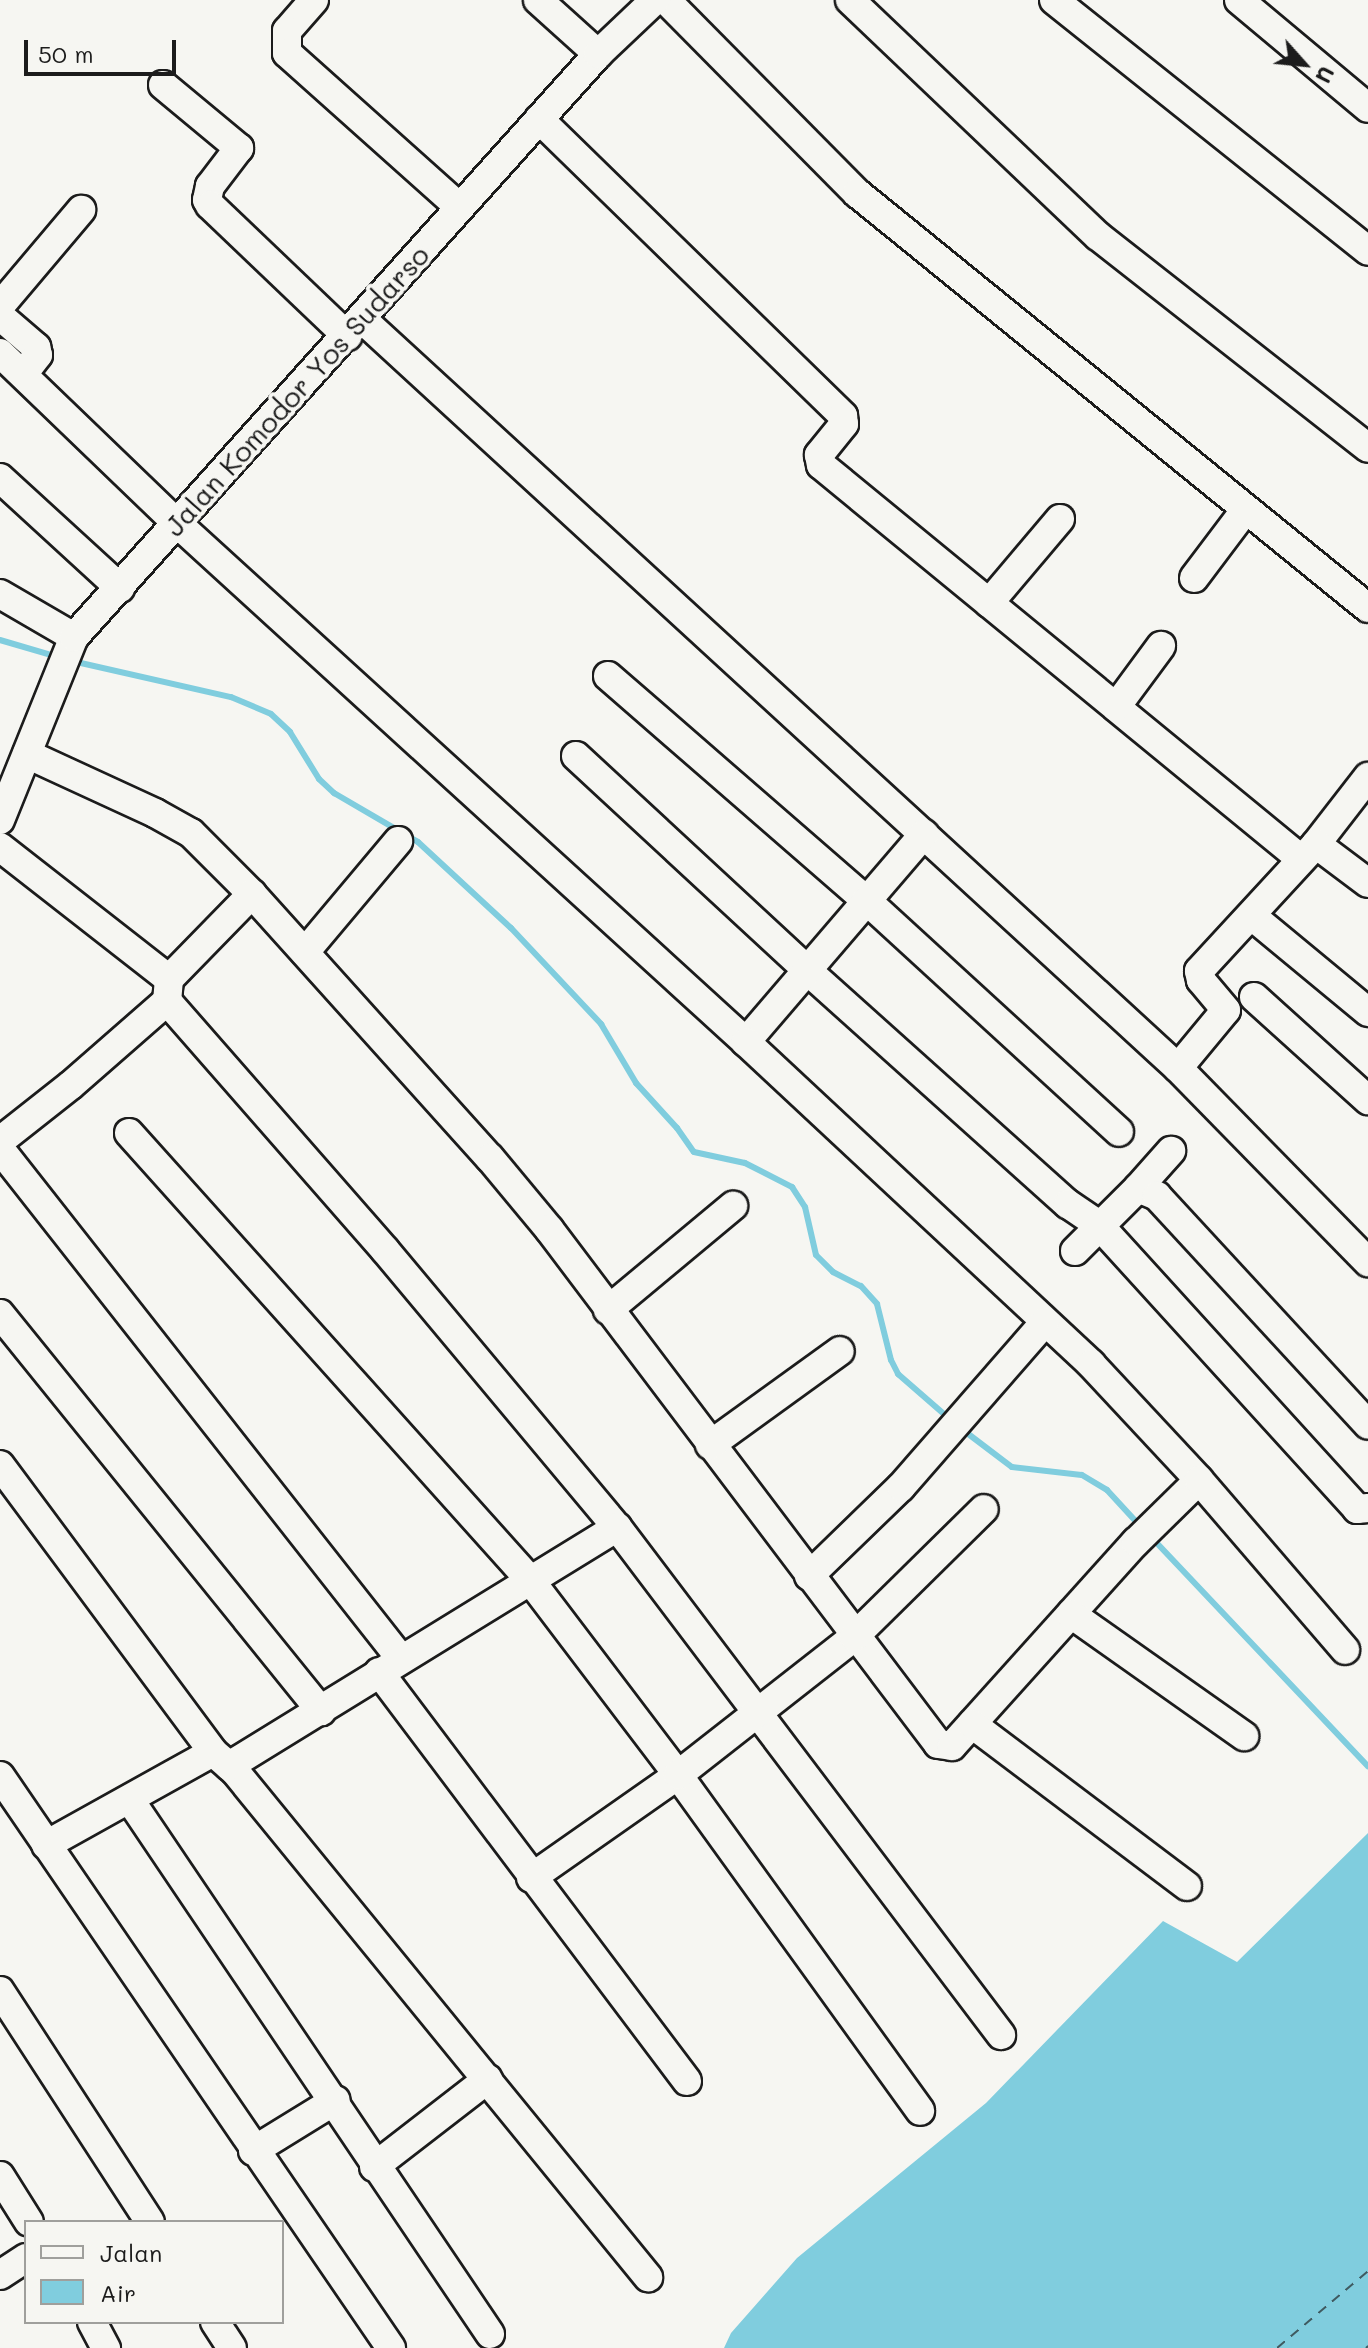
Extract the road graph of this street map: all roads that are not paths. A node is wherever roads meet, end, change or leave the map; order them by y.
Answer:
1 (314, 0) edge
2 (538, 0) edge
3 (655, 0) edge
4 (666, 0) edge
5 (850, 0) edge
6 (1054, 0) edge
7 (1239, 0) edge
8 (598, 54) junction
9 (163, 85) dead end
10 (1368, 108) edge
11 (539, 119) junction
12 (458, 206) junction
13 (81, 210) dead end
14 (1368, 251) edge
15 (0, 306) edge
16 (0, 316) edge
17 (354, 328) junction
18 (0, 353) edge
19 (23, 374) junction
20 (1368, 448) edge
21 (0, 478) edge
22 (1246, 509) junction
23 (1060, 519) dead end
24 (178, 524) junction
25 (1194, 578) dead end
26 (120, 588) junction
27 (0, 594) edge
28 (989, 603) junction
29 (1368, 608) edge
30 (72, 640) junction
31 (1161, 646) dead end
32 (608, 676) dead end
33 (1116, 707) junction
34 (27, 754) junction
35 (576, 756) dead end
36 (1368, 777) edge
37 (0, 820) edge
38 (924, 834) junction
39 (398, 841) dead end
40 (0, 847) edge
41 (1308, 851) junction
42 (1368, 883) edge
43 (252, 894) junction
44 (866, 900) junction
45 (1252, 916) junction
46 (305, 952) junction
47 (809, 972) junction
48 (168, 990) junction
49 (1254, 997) dead end
50 (1368, 1012) edge
51 (746, 1042) junction
52 (1178, 1068) junction
53 (1368, 1100) edge
54 (1119, 1132) dead end
55 (129, 1133) dead end
56 (0, 1141) edge
57 (0, 1149) edge
58 (1171, 1151) dead end
59 (1138, 1188) junction
60 (733, 1206) dead end
61 (1099, 1225) junction
62 (1075, 1251) dead end
63 (1368, 1262) edge
64 (608, 1310) junction
65 (0, 1314) edge
66 (1045, 1322) junction
67 (840, 1351) dead end
68 (1368, 1425) edge
69 (710, 1445) junction
70 (0, 1465) edge
71 (1199, 1480) junction
72 (1368, 1508) edge
73 (984, 1509) dead end
74 (617, 1527) junction
75 (809, 1576) junction
76 (530, 1580) junction
77 (1071, 1614) junction
78 (854, 1637) junction
79 (1345, 1650) dead end
80 (390, 1666) junction
81 (321, 1711) junction
82 (755, 1712) junction
83 (972, 1724) junction
84 (1244, 1736) dead end
85 (221, 1759) junction
86 (678, 1775) junction
87 (0, 1776) edge
88 (130, 1800) junction
89 (46, 1845) junction
90 (531, 1878) junction
91 (1187, 1886) dead end
92 (0, 1991) edge
93 (1001, 2035) dead end
94 (488, 2079) junction
95 (687, 2081) dead end
96 (336, 2100) junction
97 (920, 2111) dead end
98 (253, 2151) junction
99 (374, 2167) junction
100 (0, 2176) edge
101 (28, 2220) edge
102 (149, 2220) edge
103 (24, 2259) edge
104 (0, 2275) edge
105 (648, 2277) dead end
106 (216, 2324) edge
107 (490, 2334) dead end
108 (232, 2348) edge
109 (391, 2348) edge

1 - 12 street
2 - 8 street
3 - 8 street, Jalan Komodor Yos Sudarso
4 - 22 street
5 - 20 street
6 - 14 street
7 - 10 street
8 - 11 street, Jalan Komodor Yos Sudarso
9 - 17 street
11 - 12 street, Jalan Komodor Yos Sudarso
11 - 28 street
12 - 17 street, Jalan Komodor Yos Sudarso
13 - 15 street
16 - 19 street
17 - 24 street, Jalan Komodor Yos Sudarso
17 - 38 street
18 - 19 street
19 - 24 street
21 - 26 street
22 - 25 street
22 - 29 street
23 - 28 street
24 - 26 street, Jalan Komodor Yos Sudarso
24 - 51 street
26 - 30 street, Jalan Komodor Yos Sudarso
27 - 30 street
28 - 33 street
30 - 34 street, Jalan Komodor Yos Sudarso
31 - 33 street
32 - 44 street
33 - 41 street
34 - 37 street, Jalan Komodor Yos Sudarso
34 - 43 street
35 - 47 street
36 - 41 street
38 - 44 street
38 - 52 street
39 - 46 street
40 - 48 street
41 - 42 street
41 - 45 street
43 - 46 street
43 - 48 street
44 - 47 street
44 - 54 street
45 - 50 street
45 - 52 street
46 - 64 street
47 - 51 street
47 - 61 street
48 - 56 street
48 - 74 street
49 - 53 street
51 - 66 street
52 - 63 street
55 - 76 street
57 - 80 street
58 - 59 street
59 - 61 street
59 - 68 street
60 - 64 street
61 - 62 street
61 - 72 street
64 - 69 street
65 - 81 street
66 - 71 street
66 - 75 street
67 - 69 street
69 - 75 street
70 - 85 street
71 - 77 street
71 - 79 street
73 - 78 street
74 - 76 street
74 - 82 street
75 - 78 street
76 - 80 street
76 - 86 street
77 - 83 street
77 - 84 street
78 - 82 street
78 - 83 street
80 - 81 street
80 - 90 street
81 - 85 street
82 - 86 street
82 - 93 street
83 - 91 street
85 - 88 street
85 - 94 street
86 - 90 street
86 - 97 street
87 - 89 street
88 - 89 street
88 - 96 street
89 - 98 street
90 - 95 street
92 - 102 street
94 - 99 street
94 - 105 street
96 - 98 street
96 - 99 street
98 - 109 street
99 - 107 street
100 - 101 street
103 - 104 street
106 - 108 street

